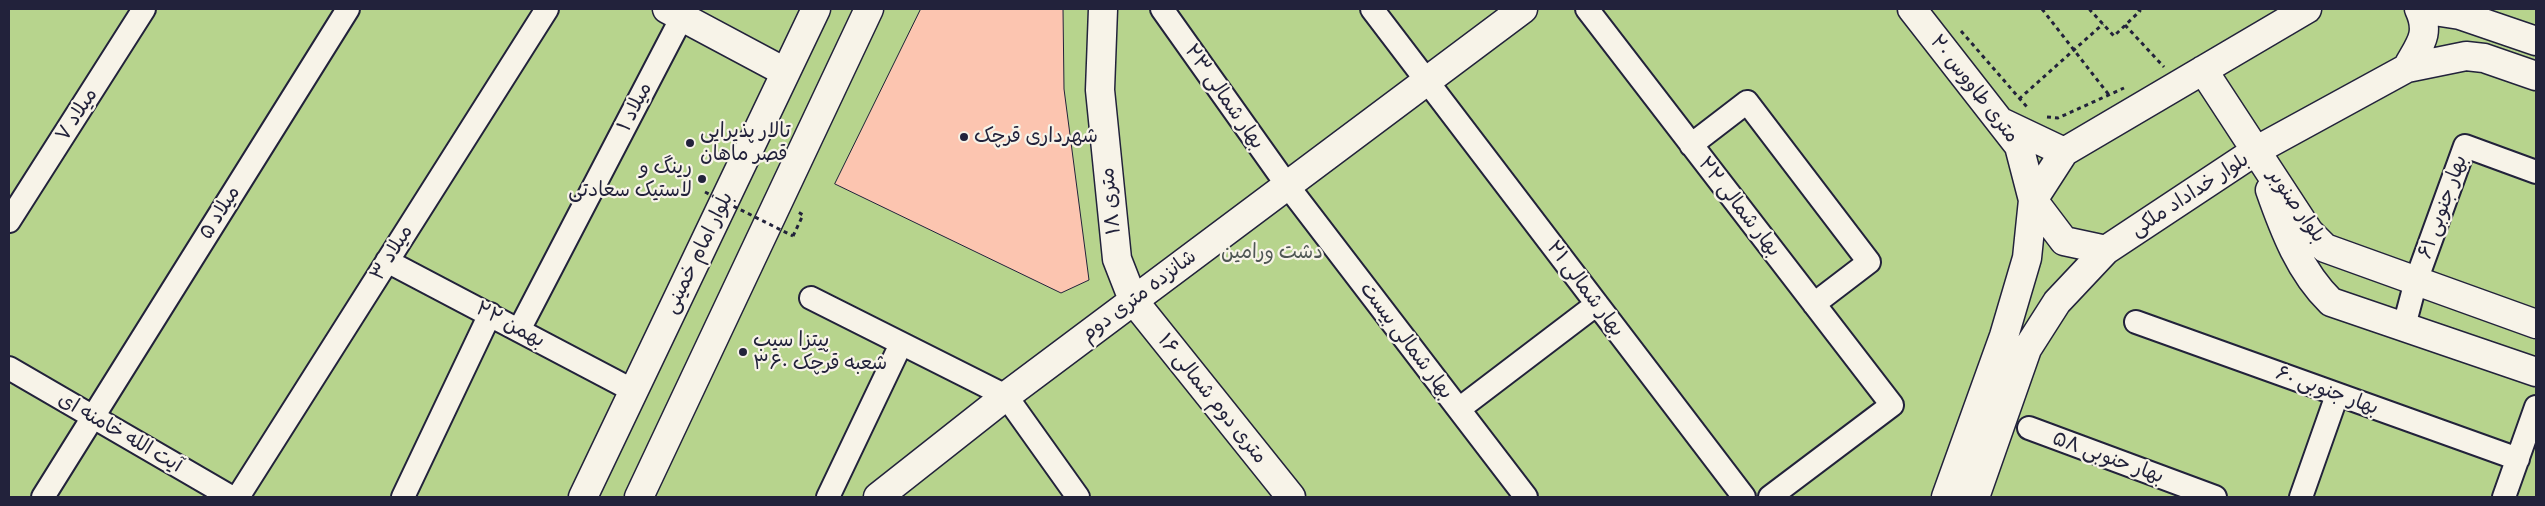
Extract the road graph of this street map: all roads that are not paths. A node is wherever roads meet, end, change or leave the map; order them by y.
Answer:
1 (144, 9) edge
2 (348, 9) edge
3 (547, 9) edge
4 (816, 9) edge
5 (869, 9) edge
6 (1103, 9) edge
7 (1162, 9) edge
8 (1372, 9) edge
9 (1523, 9) edge
10 (1587, 9) edge
11 (1912, 9) edge
12 (2307, 9) edge
13 (2420, 9) edge
14 (674, 13) edge
15 (2536, 41) edge
16 (2407, 68) junction
17 (2203, 70) junction
18 (785, 72) junction
19 (2536, 76) edge
20 (1426, 81) junction
21 (2001, 123) junction
22 (1691, 145) junction
23 (2257, 150) junction
24 (2064, 152) junction
25 (2536, 172) edge
26 (1287, 185) junction
27 (2033, 200) junction
28 (9, 221) edge
29 (2106, 250) junction
30 (387, 261) junction
31 (2416, 281) junction
32 (811, 298) dead end
33 (1133, 300) junction
34 (1597, 304) junction
35 (1814, 304) junction
36 (490, 314) junction
37 (2136, 322) dead end
38 (2536, 324) edge
39 (2404, 326) junction
40 (520, 330) junction
41 (901, 344) junction
42 (9, 368) edge
43 (2536, 372) edge
44 (632, 390) junction
45 (2337, 395) junction
46 (1006, 396) junction
47 (2536, 408) edge
48 (1459, 410) junction
49 (93, 417) junction
50 (2030, 428) dead end
51 (2518, 459) junction
52 (43, 497) edge
53 (231, 497) edge
54 (238, 497) edge
55 (403, 497) edge
56 (583, 497) edge
57 (638, 497) edge
58 (828, 497) edge
59 (878, 497) edge
60 (1078, 497) edge
61 (1291, 497) edge
62 (1526, 497) edge
63 (1744, 497) edge
64 (1770, 497) edge
65 (1946, 497) edge
66 (1975, 497) edge
67 (2215, 497) edge
68 (2301, 497) edge
69 (2504, 497) edge

1 - 28 street, میلاد ۷
2 - 49 street, میلاد ۵
3 - 30 street, میلاد ۳
4 - 18 street, بلوار امام خمینی
5 - 57 street
6 - 33 street, ۱۸ متری
7 - 26 street, بهار شمالی ۲۳
8 - 20 street, بهار شمالی ۲۱
9 - 20 street, شانزده متری دوم
10 - 22 street, بهار شمالی ۲۲
11 - 21 street, ۲۰ متری طاووس
12 - 17 street
13 - 15 street
13 - 16 street
14 - 18 street
14 - 40 street, میلاد ۱
16 - 19 street, بلوار خداداد ملکی
16 - 23 street, بلوار خداداد ملکی
17 - 23 street
17 - 24 street
18 - 44 street, بلوار امام خمینی
20 - 26 street, شانزده متری دوم
20 - 34 street, بهار شمالی ۲۱
21 - 24 street
21 - 27 street, ۲۰ متری طاووس
22 - 35 street, بهار شمالی ۲۲
22 - 35 street
23 - 29 street, بلوار خداداد ملکی
23 - 31 street, بلوار صنوبر
23 - 39 street, بلوار صنوبر
24 - 27 street
25 - 31 street, بهار جنوبی ۶۱
26 - 33 street, شانزده متری دوم
26 - 48 street, بهار شمالی بیست
27 - 29 street, ۲۰ متری طاووس
27 - 65 street
29 - 66 street, بلوار خداداد ملکی
30 - 36 street, ۲۲ بهمن
30 - 54 street, میلاد ۳
31 - 38 street, بلوار صنوبر
31 - 39 street
32 - 41 street
33 - 46 street, شانزده متری دوم
33 - 61 street, ۱۶ متری دوم شمالی
34 - 48 street
34 - 63 street, بهار شمالی ۲۱
35 - 64 street, بهار شمالی ۲۲
36 - 40 street, ۲۲ بهمن
36 - 55 street
37 - 45 street, بهار جنوبی ۶۰
39 - 43 street, بلوار صنوبر
40 - 44 street, ۲۲ بهمن
41 - 46 street
41 - 58 street
42 - 49 street, آیت الله خامنه ای
44 - 56 street, بلوار امام خمینی
45 - 51 street, بهار جنوبی ۶۰
45 - 68 street
46 - 59 street, شانزده متری دوم
46 - 60 street
47 - 51 street
48 - 62 street, بهار شمالی بیست
49 - 52 street, میلاد ۵
49 - 53 street, آیت الله خامنه ای
50 - 67 street, بهار حنوبی ۵۸
51 - 69 street

